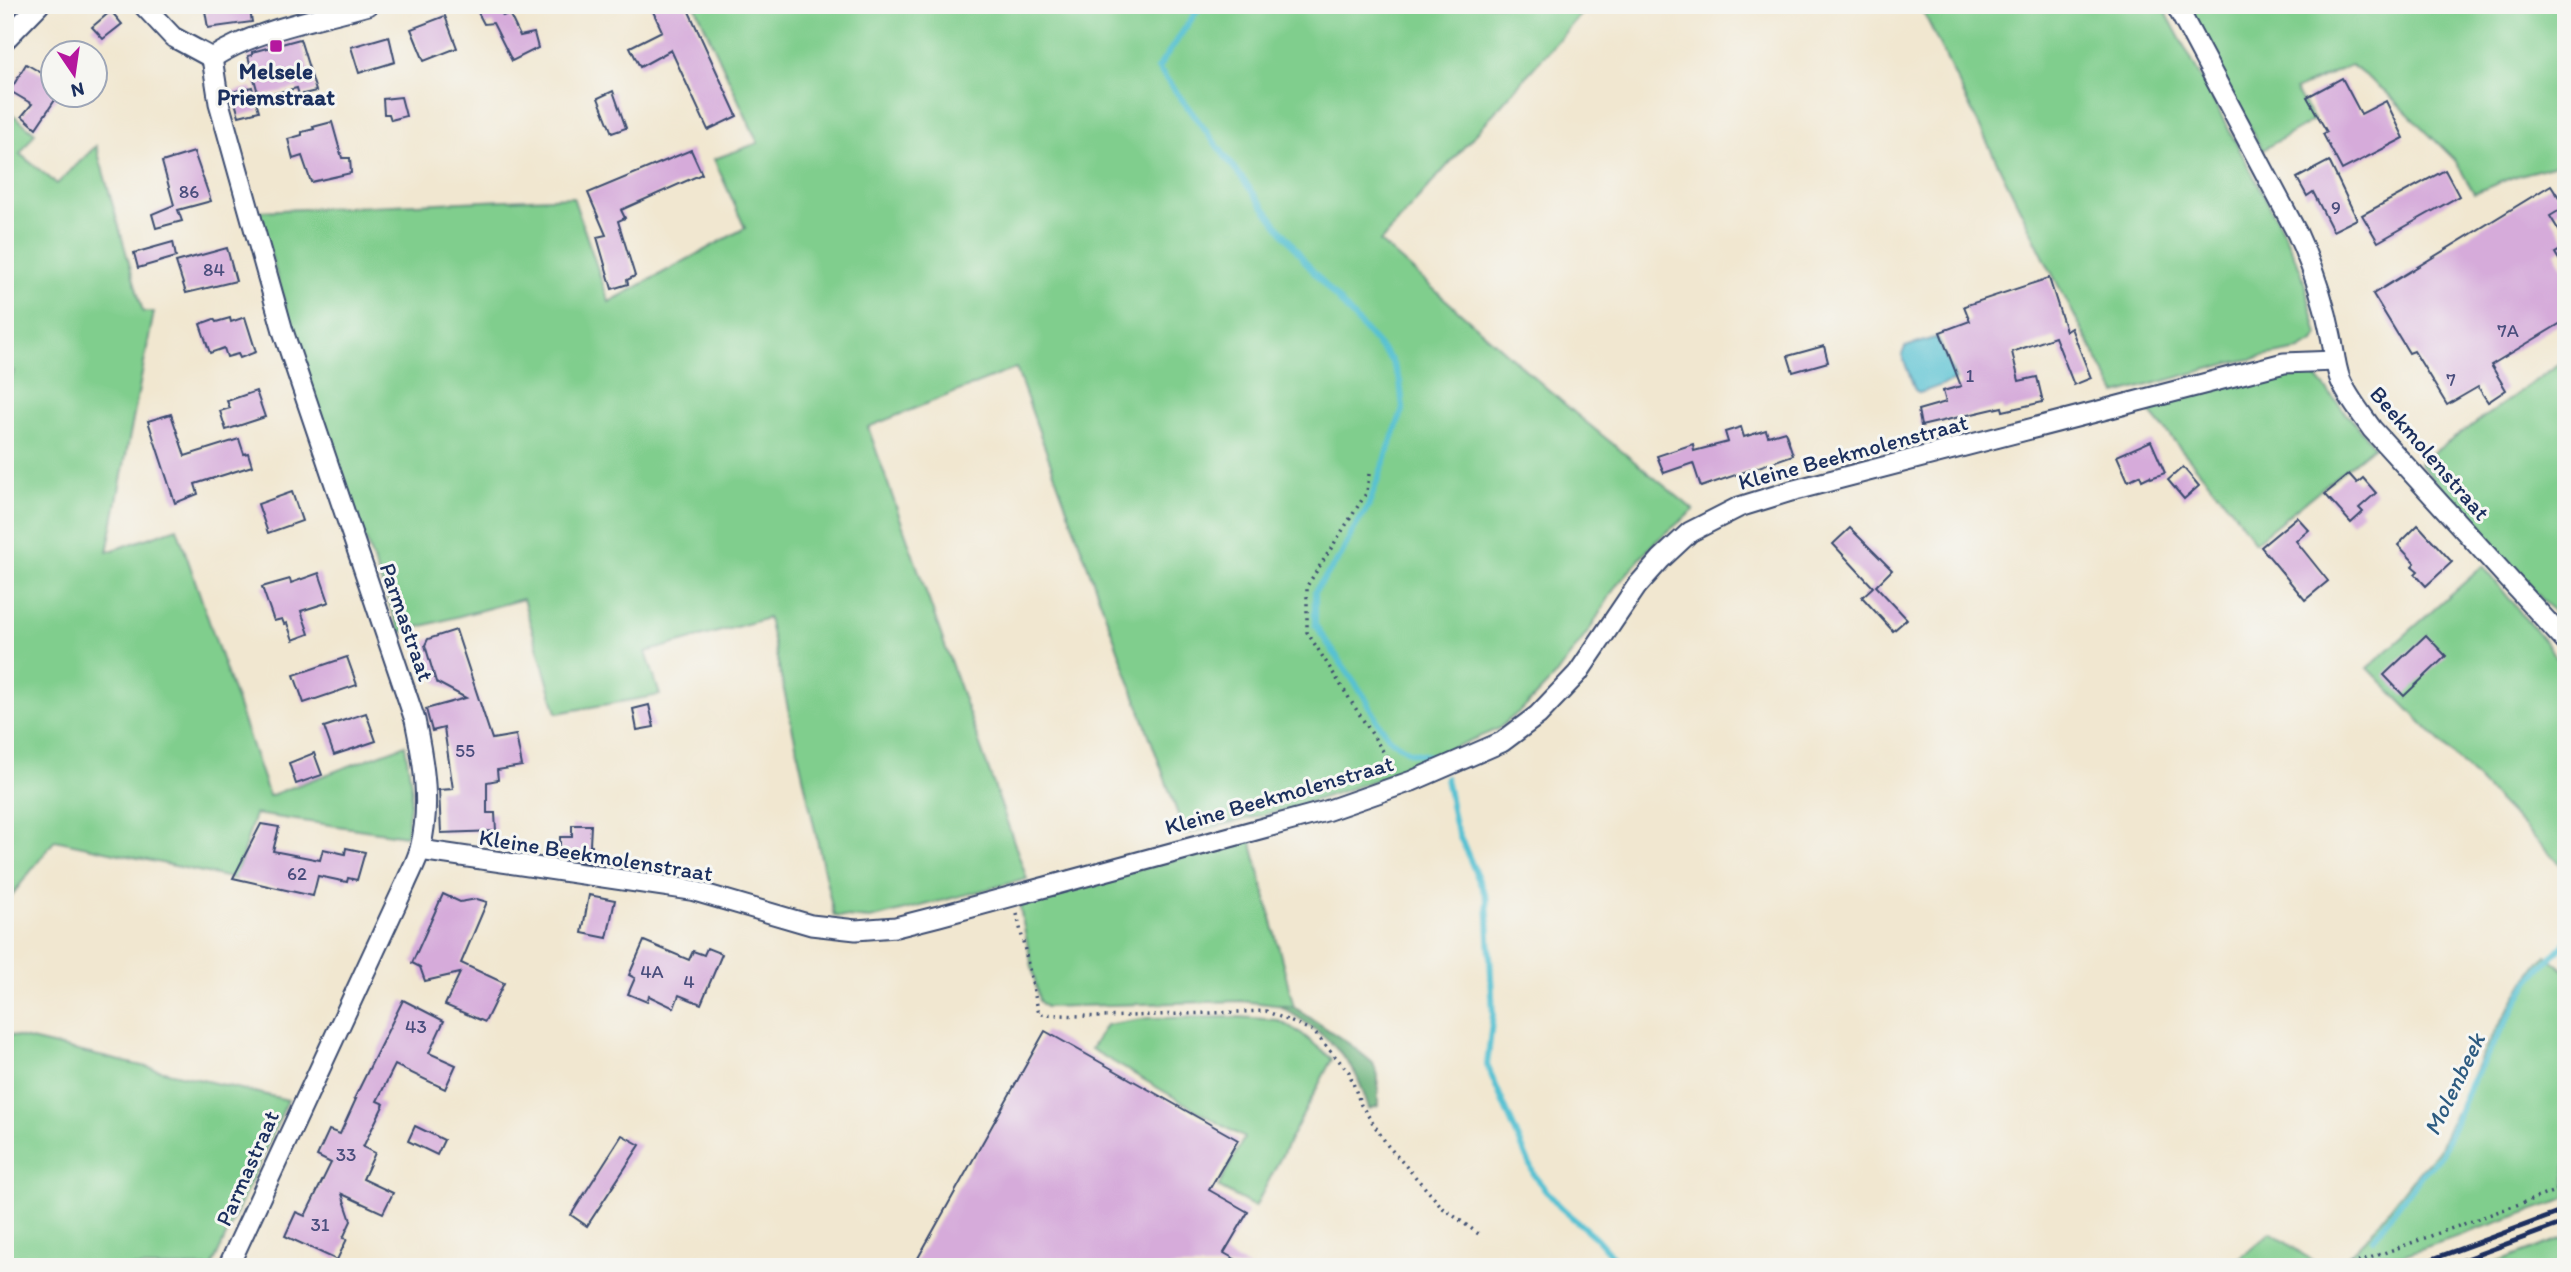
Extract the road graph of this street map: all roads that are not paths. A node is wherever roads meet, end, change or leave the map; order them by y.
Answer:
1 (39, 5) edge
2 (143, 5) edge
3 (368, 5) edge
4 (2176, 5) edge
5 (5, 40) edge
6 (212, 58) junction
7 (2335, 361) junction
8 (2566, 642) edge
9 (419, 850) junction
10 (229, 1267) edge

1 - 5 street
2 - 6 street
3 - 6 street
4 - 7 street, Beekmolenstraat
6 - 9 street, Parmastraat
7 - 8 street, Beekmolenstraat
7 - 9 street, Kleine Beekmolenstraat
9 - 10 street, Parmastraat

